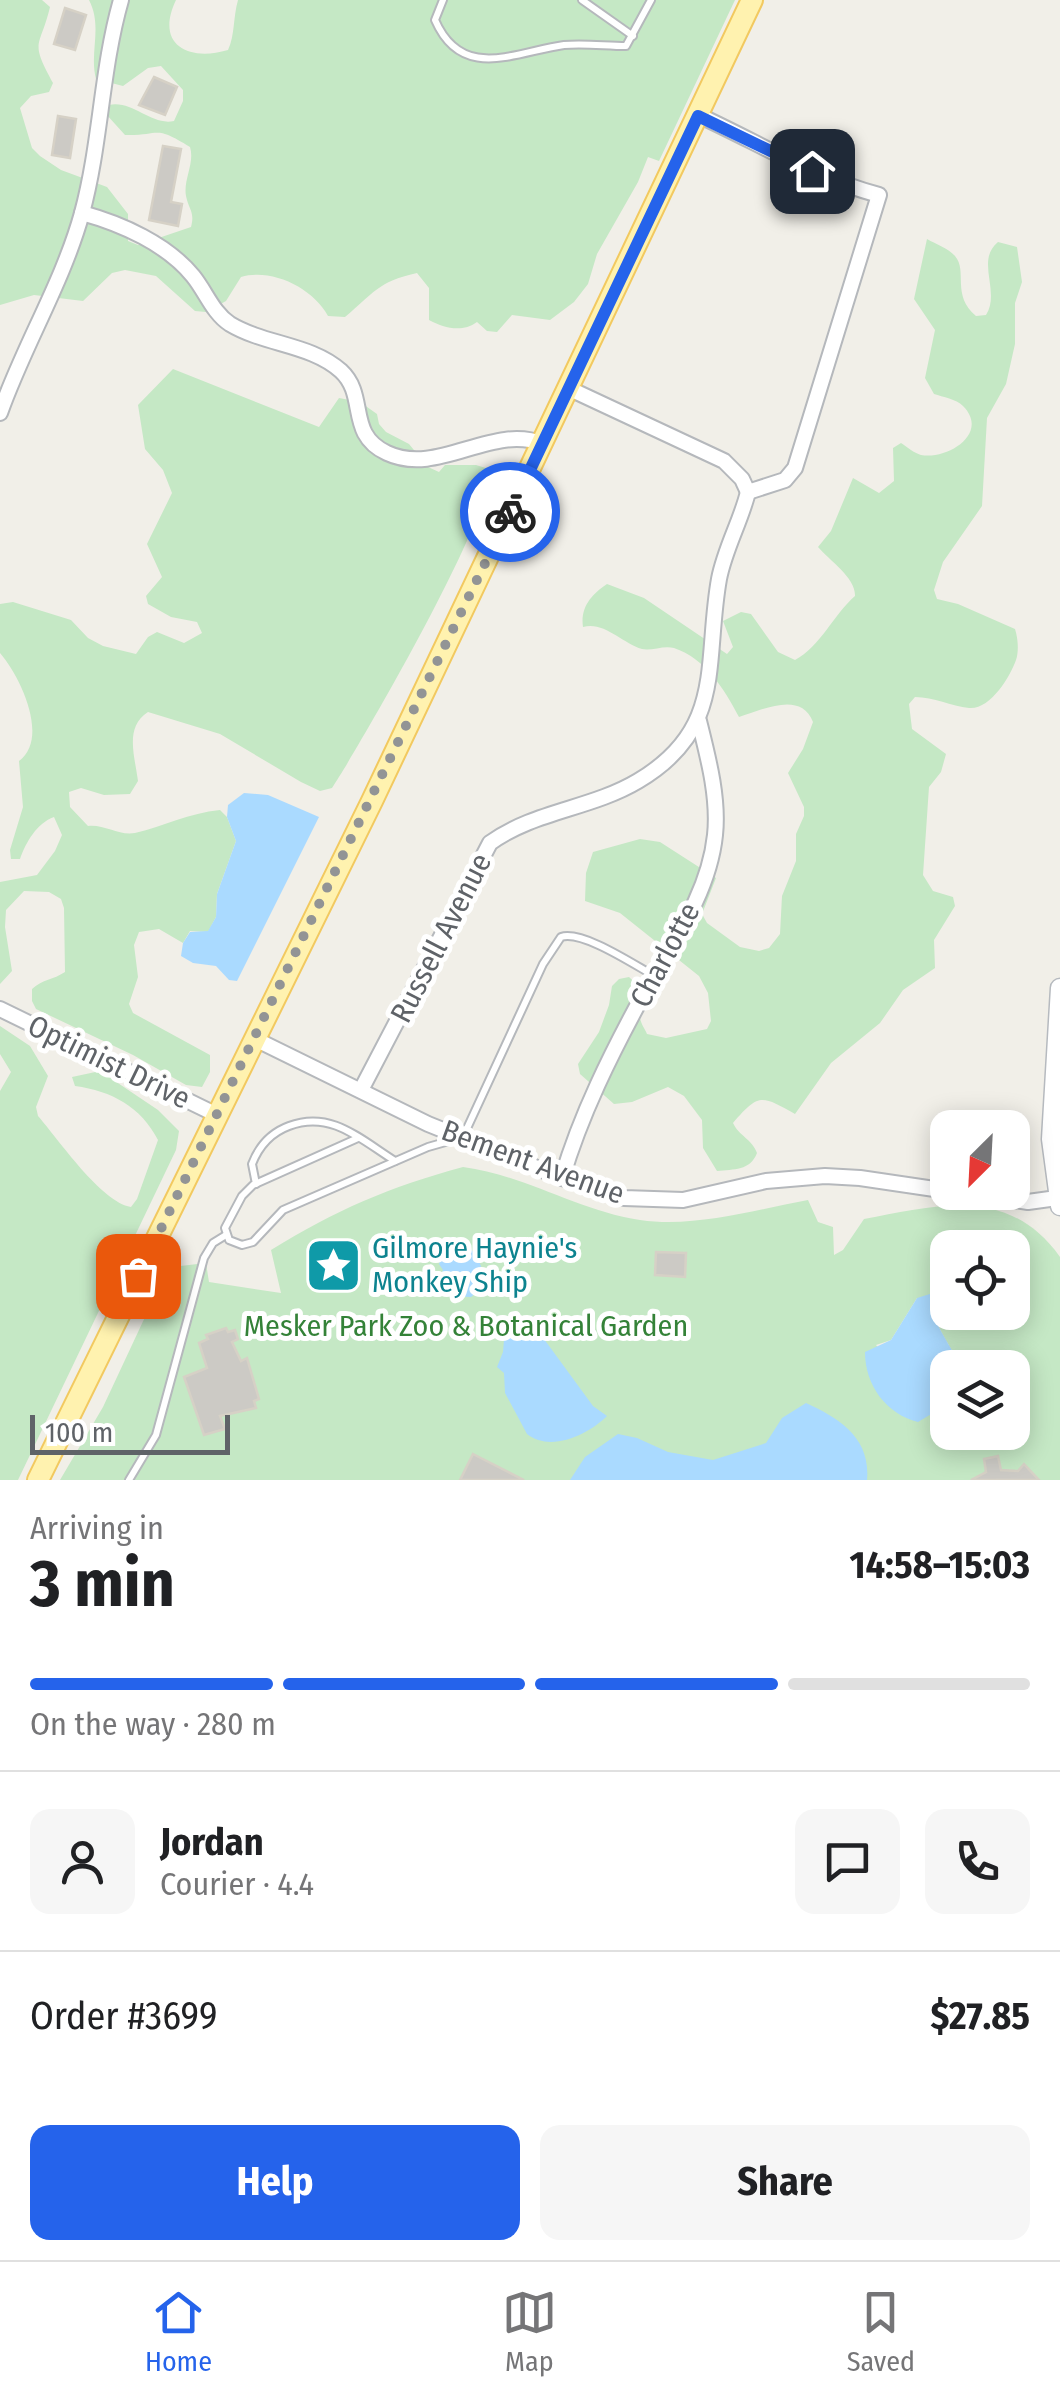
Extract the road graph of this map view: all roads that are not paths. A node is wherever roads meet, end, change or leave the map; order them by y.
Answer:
1 (122, 0) edge
2 (443, 0) edge
3 (582, 0) edge
4 (651, 0) edge
5 (752, 0) edge
6 (633, 36) junction
7 (698, 116) junction
8 (82, 213) junction
9 (570, 390) junction
10 (0, 413) edge
11 (544, 444) junction
12 (748, 492) junction
13 (699, 721) junction
14 (654, 976) junction
15 (1060, 988) edge
16 (0, 1009) edge
17 (256, 1039) junction
18 (361, 1090) junction
19 (217, 1116) junction
20 (358, 1138) junction
21 (463, 1138) junction
22 (396, 1161) junction
23 (562, 1178) junction
24 (256, 1184) junction
25 (930, 1188) edge
26 (1030, 1202) edge
27 (1058, 1202) edge
28 (226, 1235) junction
29 (38, 1480) edge
30 (129, 1480) edge

1 - 8 street
2 - 6 lane
3 - 6 lane
4 - 6 lane
5 - 7 main road
7 - 9 main road
7 - 12 street
8 - 10 street
8 - 11 street
9 - 11 main road
9 - 12 street
11 - 17 main road
12 - 13 street, Russell Avenue
13 - 14 street, Charlotte
13 - 18 street, Russell Avenue
14 - 21 lane
14 - 23 street, Charlotte
15 - 27 street
16 - 19 street, Optimist Drive
17 - 18 street, Bement Avenue
17 - 19 main road
18 - 21 street, Bement Avenue
19 - 29 main road
20 - 22 lane
20 - 24 lane
20 - 24 lane
21 - 22 lane
21 - 23 street, Bement Avenue
22 - 28 lane
23 - 25 street, Bement Avenue
24 - 28 lane
26 - 27 street
28 - 30 lane

